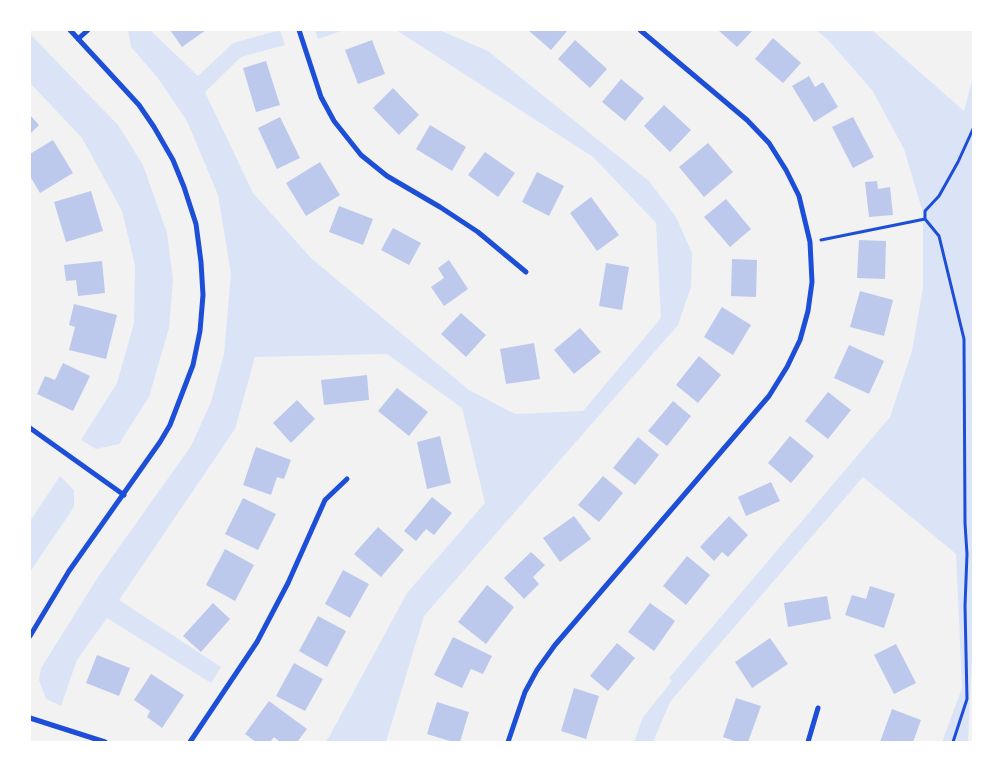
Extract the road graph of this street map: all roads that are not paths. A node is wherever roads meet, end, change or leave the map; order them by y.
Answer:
1 (70, 30) edge
2 (88, 30) edge
3 (299, 30) edge
4 (640, 30) edge
5 (78, 39) junction
6 (526, 272) dead end
7 (30, 428) edge
8 (347, 479) dead end
9 (124, 495) junction
10 (30, 636) edge
11 (818, 708) dead end
12 (30, 718) edge
13 (105, 742) edge
14 (190, 742) edge
15 (508, 742) edge
16 (808, 742) edge

1 - 5 street
2 - 5 street
3 - 6 street
4 - 15 street
5 - 9 street
7 - 9 street
8 - 14 street
9 - 10 street
11 - 16 street
12 - 13 street

